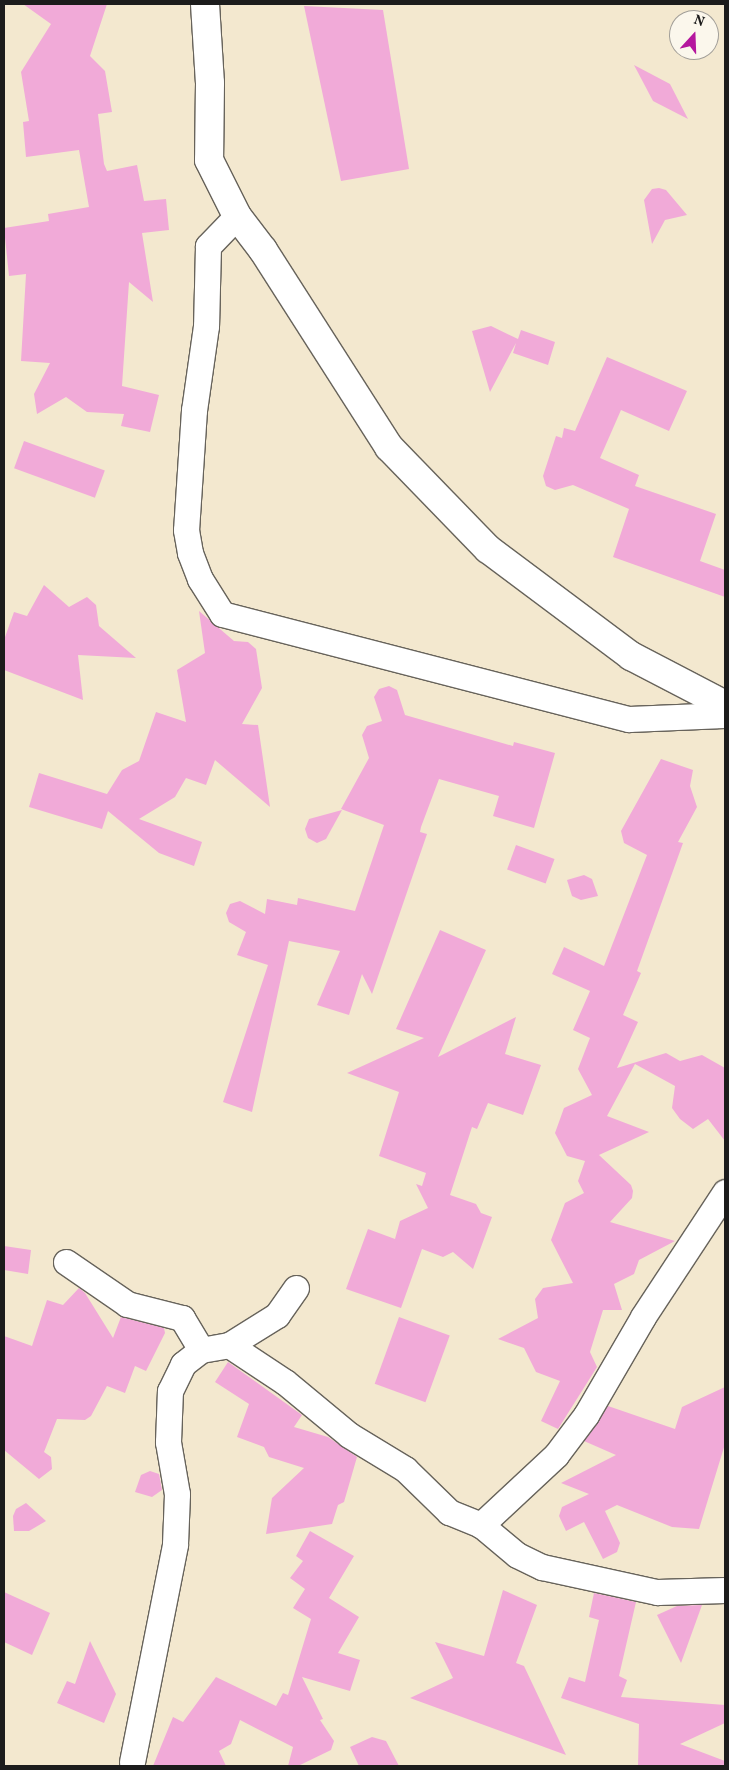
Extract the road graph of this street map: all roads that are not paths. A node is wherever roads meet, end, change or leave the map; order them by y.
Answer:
1 (205, 4) edge
2 (237, 216) junction
3 (725, 705) edge
4 (725, 715) edge
5 (725, 1192) edge
6 (66, 1262) dead end
7 (296, 1288) dead end
8 (229, 1345) junction
9 (201, 1350) junction
10 (481, 1525) junction
11 (725, 1590) edge
12 (132, 1762) dead end

1 - 2 street
2 - 3 street
2 - 4 street
5 - 10 street
6 - 9 street
7 - 8 street
8 - 9 street
8 - 10 street
9 - 12 street
10 - 11 street

